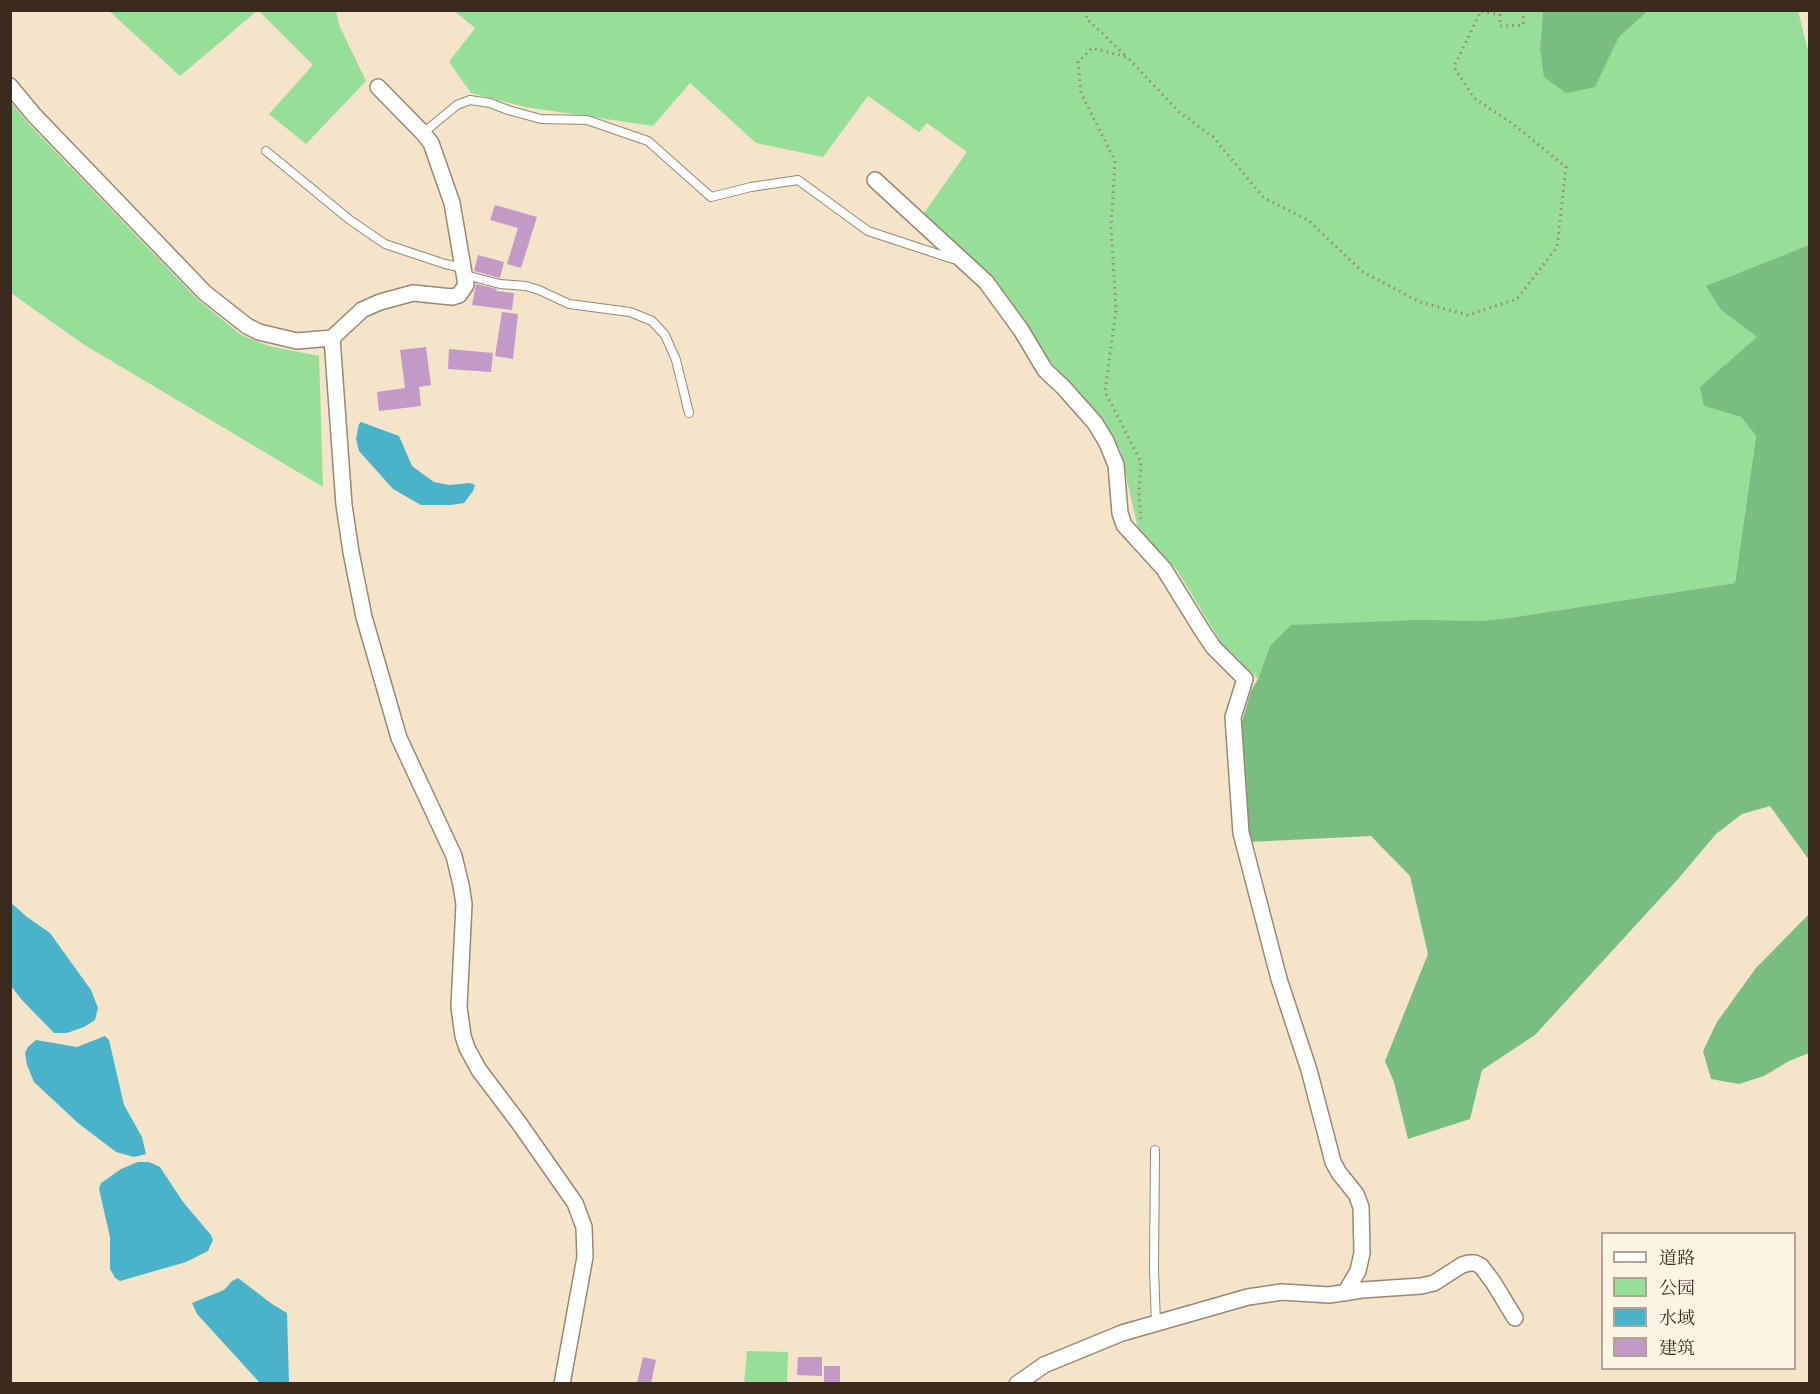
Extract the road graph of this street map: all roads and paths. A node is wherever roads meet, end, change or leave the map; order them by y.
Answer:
1 (1088, 10) edge
2 (1524, 10) edge
3 (1127, 57) junction
4 (10, 86) edge
5 (378, 87) dead end
6 (423, 133) junction
7 (266, 151) dead end
8 (875, 180) dead end
9 (464, 272) junction
10 (982, 277) junction
11 (332, 338) junction
12 (689, 412) dead end
13 (1145, 548) junction
14 (1155, 1150) dead end
15 (1345, 1293) junction
16 (1515, 1318) dead end
17 (1156, 1323) junction
18 (562, 1383) edge
19 (1017, 1383) edge

1 - 3 path
2 - 3 path
3 - 13 path
4 - 11 street
5 - 6 street
6 - 9 street
6 - 10 lane
7 - 9 lane
8 - 10 street
9 - 11 street
9 - 12 lane
10 - 13 street
11 - 18 street
13 - 15 street
14 - 17 lane
15 - 16 street
15 - 17 street
17 - 19 street

